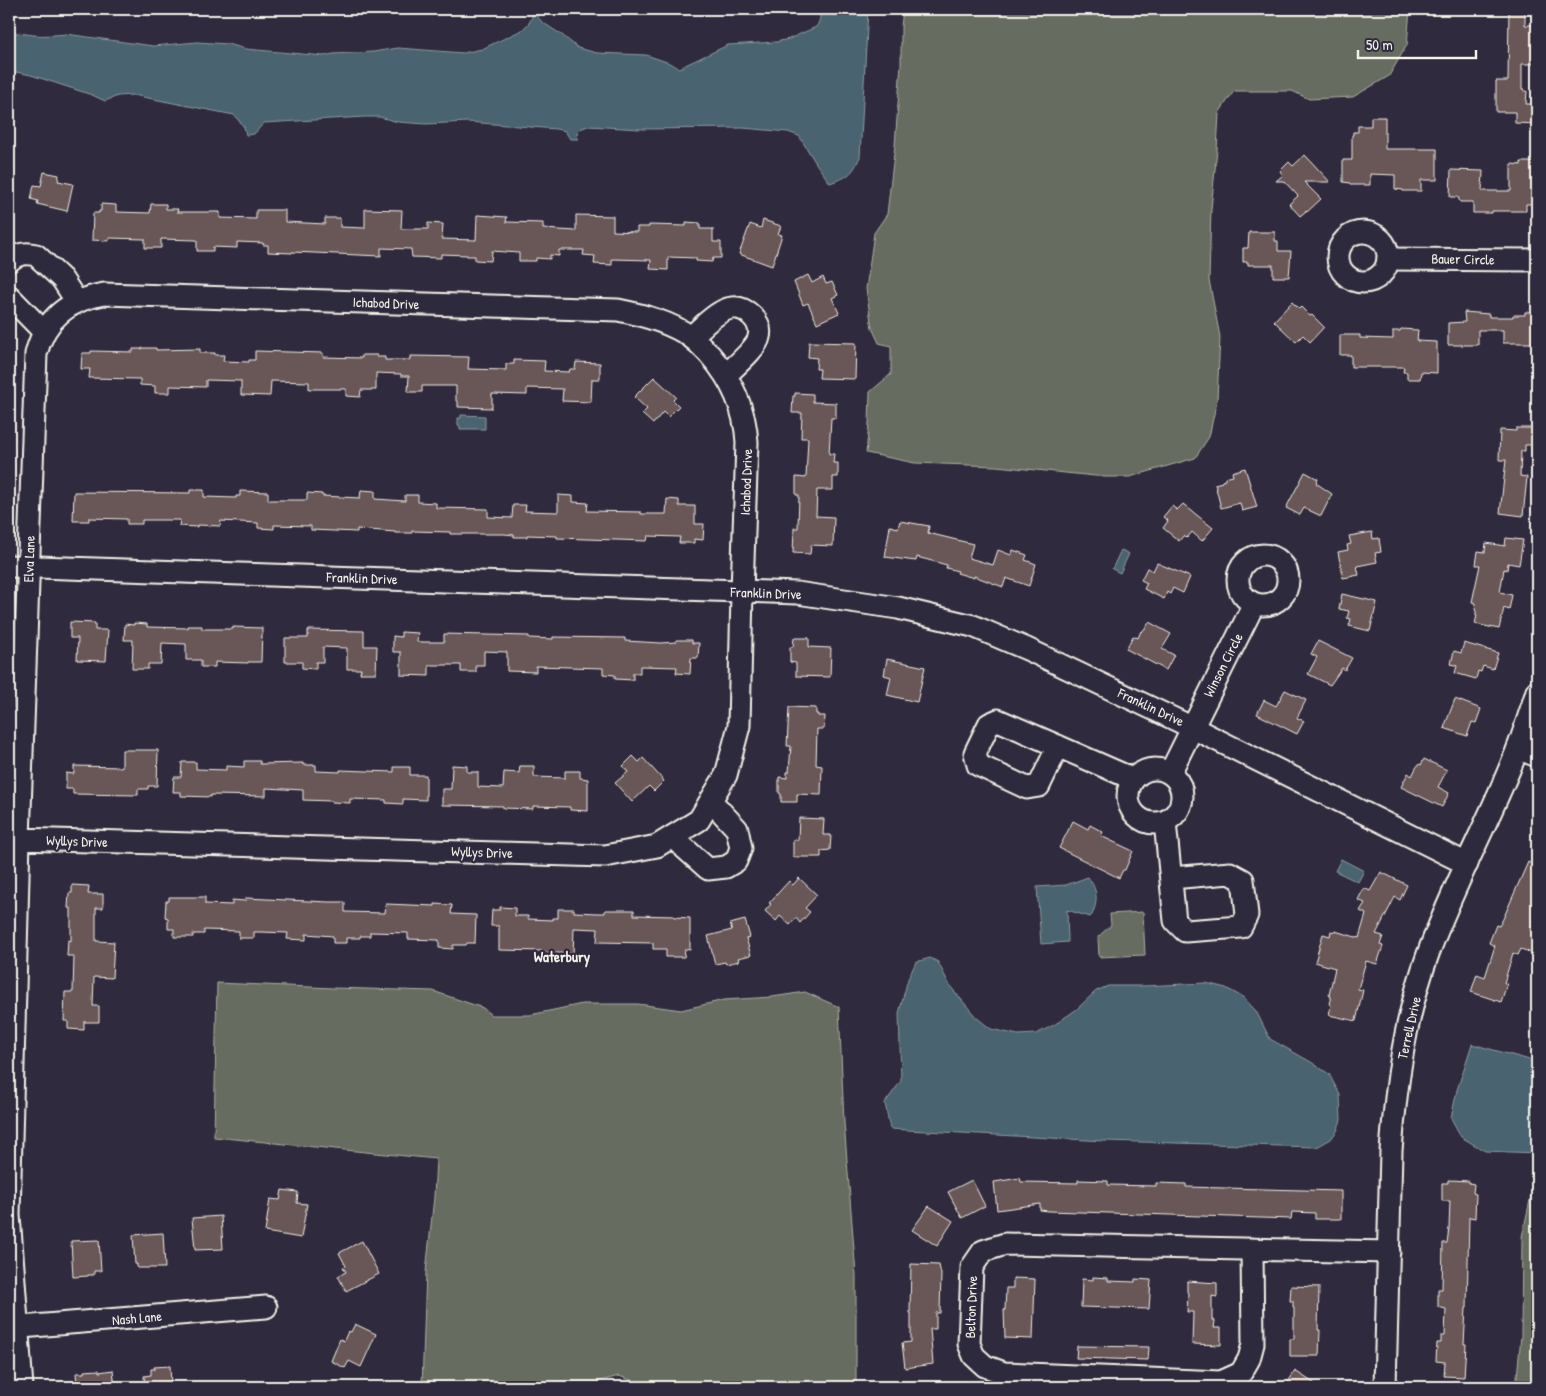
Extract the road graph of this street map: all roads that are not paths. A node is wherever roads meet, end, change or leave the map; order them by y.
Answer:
1 (1388, 259) dead end
2 (1537, 260) edge
3 (9, 262) edge
4 (9, 296) edge
5 (77, 302) junction
6 (44, 332) junction
7 (691, 337) junction
8 (726, 375) junction
9 (19, 566) edge
10 (742, 592) junction
11 (1254, 604) dead end
12 (1537, 691) edge
13 (1191, 727) junction
14 (1058, 746) dead end
15 (1527, 752) edge
16 (1170, 772) junction
17 (1133, 779) junction
18 (711, 801) junction
19 (1165, 822) junction
20 (672, 837) junction
21 (20, 839) junction
22 (1467, 864) junction
23 (1171, 878) dead end
24 (1252, 1249) junction
25 (1389, 1252) junction
26 (266, 1307) dead end
27 (13, 1328) edge
28 (22, 1387) edge
29 (1385, 1387) edge

1 - 2 street, Bauer Circle
3 - 5 street
4 - 6 street
5 - 6 street, Elva Lane
5 - 7 street, Ichabod Drive
6 - 9 street, Elva Lane
7 - 8 street, Ichabod Drive
7 - 8 street
8 - 10 street, Ichabod Drive
9 - 10 street, Franklin Drive
9 - 21 street, Elva Lane
10 - 13 street, Franklin Drive
10 - 18 street, Wyllys Drive
11 - 13 street, Winson Circle
12 - 15 street, Terrell Drive
13 - 16 street, Winson Circle
13 - 22 street, Franklin Drive
14 - 17 street
15 - 22 street, Terrell Drive
16 - 17 street
16 - 19 street
17 - 19 street
18 - 20 street, Wyllys Drive
18 - 20 street
19 - 23 street
20 - 21 street, Wyllys Drive
21 - 27 street, Elva Lane
22 - 25 street, Terrell Drive
24 - 24 street, Belton Drive
24 - 25 street, Belton Drive
25 - 29 street, Terrell Drive
26 - 27 street, Nash Lane
27 - 28 street, Elva Lane

